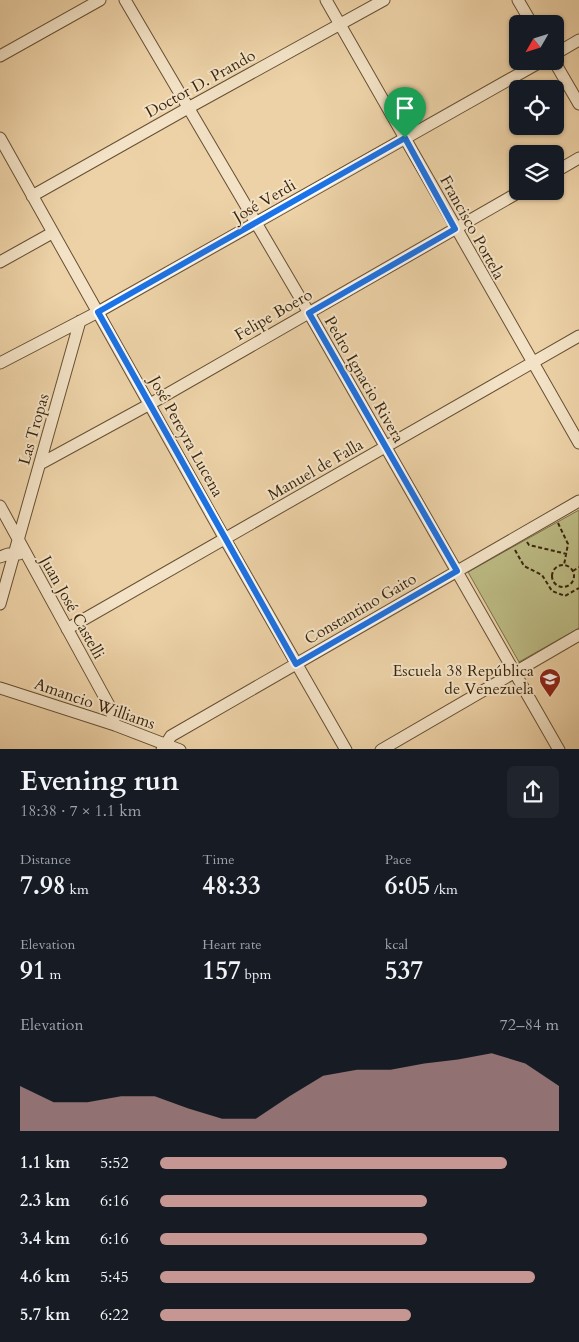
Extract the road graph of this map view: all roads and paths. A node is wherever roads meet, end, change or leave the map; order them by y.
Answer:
1 (100, 0) edge
2 (125, 0) edge
3 (326, 0) edge
4 (384, 0) edge
5 (518, 0) edge
6 (527, 15) edge
7 (340, 25) junction
8 (579, 40) edge
9 (564, 49) edge
10 (0, 56) edge
11 (526, 70) edge
12 (559, 70) edge
13 (579, 104) edge
14 (188, 108) junction
15 (0, 138) edge
16 (405, 138) junction
17 (5, 158) edge
18 (579, 158) edge
19 (564, 167) edge
20 (32, 196) junction
21 (509, 198) edge
22 (257, 223) junction
23 (455, 229) junction
24 (52, 234) junction
25 (0, 262) edge
26 (98, 312) junction
27 (309, 313) junction
28 (80, 321) junction
29 (579, 336) edge
30 (0, 362) edge
31 (532, 363) junction
32 (150, 404) junction
33 (579, 444) edge
34 (386, 447) junction
35 (40, 464) junction
36 (579, 501) edge
37 (0, 506) edge
38 (554, 516) junction
39 (523, 534) junction
40 (17, 539) junction
41 (225, 539) junction
42 (510, 541) junction
43 (13, 554) junction
44 (26, 554) junction
45 (567, 554) junction
46 (0, 557) edge
47 (564, 565) junction
48 (579, 567) edge
49 (457, 571) junction
50 (573, 571) junction
51 (554, 582) junction
52 (569, 585) junction
53 (548, 586) junction
54 (579, 588) edge
55 (573, 591) junction
56 (0, 604) edge
57 (67, 629) junction
58 (579, 635) edge
59 (296, 664) junction
60 (515, 672) junction
61 (0, 688) edge
62 (115, 725) junction
63 (163, 747) edge
64 (345, 749) edge
65 (383, 749) edge
66 (558, 749) edge

1 - 10 street
2 - 14 street, Pedro Ignacio Rivera
3 - 7 street, Francisco Portela
4 - 7 street, Doctor D. Prando
5 - 6 street
7 - 14 street, Doctor D. Prando
7 - 16 street, Francisco Portela
8 - 9 street
11 - 16 street, José Verdi
12 - 13 street
14 - 20 street, Doctor D. Prando
14 - 22 street, Pedro Ignacio Rivera
15 - 17 street, José Pereyra Lucena
16 - 22 street, José Verdi
16 - 23 street, Francisco Portela
17 - 20 street, José Pereyra Lucena
18 - 19 street
20 - 24 street, José Pereyra Lucena
21 - 23 street, Felipe Boero
22 - 26 street, José Verdi
22 - 27 street, Pedro Ignacio Rivera
23 - 27 street, Felipe Boero
23 - 31 street, Francisco Portela
24 - 25 street
24 - 26 street, José Pereyra Lucena
26 - 28 street, José Verdi
26 - 32 street, José Pereyra Lucena
27 - 32 street, Felipe Boero
27 - 34 street, Pedro Ignacio Rivera
28 - 30 street, José Verdi
28 - 35 street, Las Tropas
29 - 31 street, Manuel de Falla
31 - 33 street, Francisco Portela
31 - 34 street, Manuel de Falla
32 - 35 street, Felipe Boero
32 - 41 street, José Pereyra Lucena
34 - 41 street, Manuel de Falla
34 - 49 street, Pedro Ignacio Rivera
35 - 40 street, Las Tropas
36 - 38 street, Constantino Gaito
37 - 40 street, Juan José Castelli
38 - 39 street, Constantino Gaito
38 - 45 path
39 - 42 street, Constantino Gaito
39 - 45 path
40 - 43 street, Las Tropas
40 - 44 street, Juan José Castelli
41 - 57 street, Manuel de Falla
41 - 59 street, José Pereyra Lucena
42 - 49 street, Constantino Gaito
42 - 53 path
43 - 44 street
43 - 46 street
43 - 56 street, Las Tropas
44 - 57 street, Juan José Castelli
45 - 47 path
47 - 50 path
47 - 51 path
48 - 50 path
49 - 59 street, Constantino Gaito
49 - 60 street, Pedro Ignacio Rivera
50 - 52 path
51 - 52 path
51 - 53 path
52 - 55 path
53 - 55 path
54 - 55 path
57 - 62 street, Juan José Castelli
58 - 60 street
59 - 63 street, Constantino Gaito
59 - 64 street, José Pereyra Lucena
60 - 65 street
60 - 66 street, Pedro Ignacio Rivera
61 - 62 street, Amancio Williams
62 - 63 street, Amancio Williams

